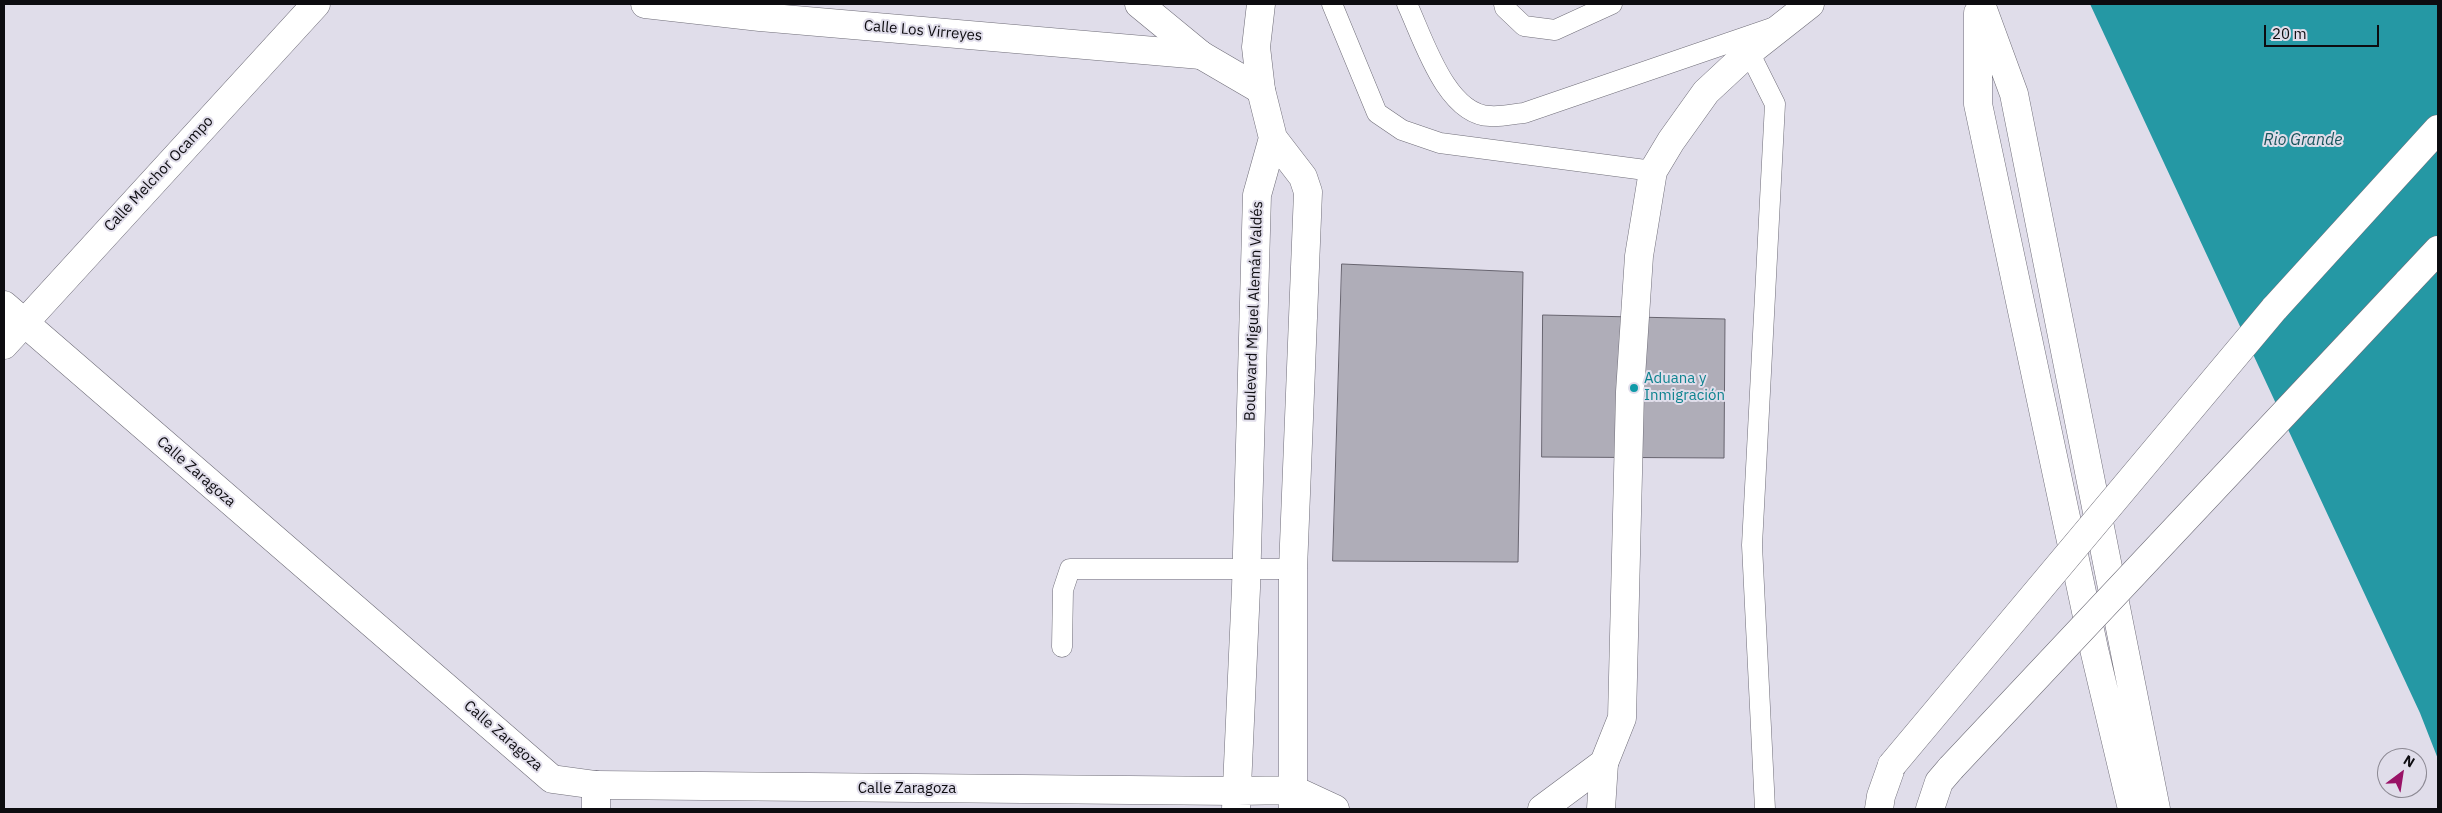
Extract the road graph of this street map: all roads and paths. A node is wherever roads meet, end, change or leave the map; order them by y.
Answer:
1 (316, 4) edge
2 (645, 4) edge
3 (1138, 4) edge
4 (1261, 4) edge
5 (1332, 4) edge
6 (1407, 4) edge
7 (1504, 4) edge
8 (1612, 4) edge
9 (1810, 4) edge
10 (1980, 4) edge
11 (1786, 23) junction
12 (1749, 52) junction
13 (1201, 55) junction
14 (1261, 90) junction
15 (2438, 129) edge
16 (1273, 138) junction
17 (1653, 171) junction
18 (2438, 250) edge
19 (14, 313) edge
20 (4, 345) edge
21 (1246, 569) junction
22 (1293, 569) junction
23 (1062, 647) dead end
24 (1604, 763) junction
25 (596, 797) edge
26 (1236, 800) edge
27 (1293, 800) edge
28 (1335, 809) edge
29 (1542, 809) edge
30 (1601, 809) edge
31 (1765, 809) edge
32 (1879, 809) edge
33 (1930, 809) edge
34 (2132, 809) edge
35 (2156, 809) edge

1 - 19 main road, Calle Melchor Ocampo
2 - 13 main road, Calle Los Virreyes
3 - 13 main road
4 - 14 main road
5 - 17 lane
6 - 11 lane
7 - 8 lane
9 - 11 main road
10 - 34 main road
10 - 35 main road
11 - 12 main road
12 - 17 main road
12 - 31 lane
13 - 14 main road
14 - 16 main road
15 - 32 main road, bridge
16 - 21 main road, Boulevard Miguel Alemán Valdés
16 - 22 main road
17 - 24 main road
18 - 33 main road, bridge
19 - 20 main road, Calle Melchor Ocampo
19 - 25 main road, Calle Zaragoza
21 - 22 lane
21 - 23 lane
21 - 26 main road, Boulevard Miguel Alemán Valdés
22 - 27 main road
24 - 29 main road
24 - 30 main road
25 - 26 main road, Calle Zaragoza
26 - 27 main road
27 - 28 main road

